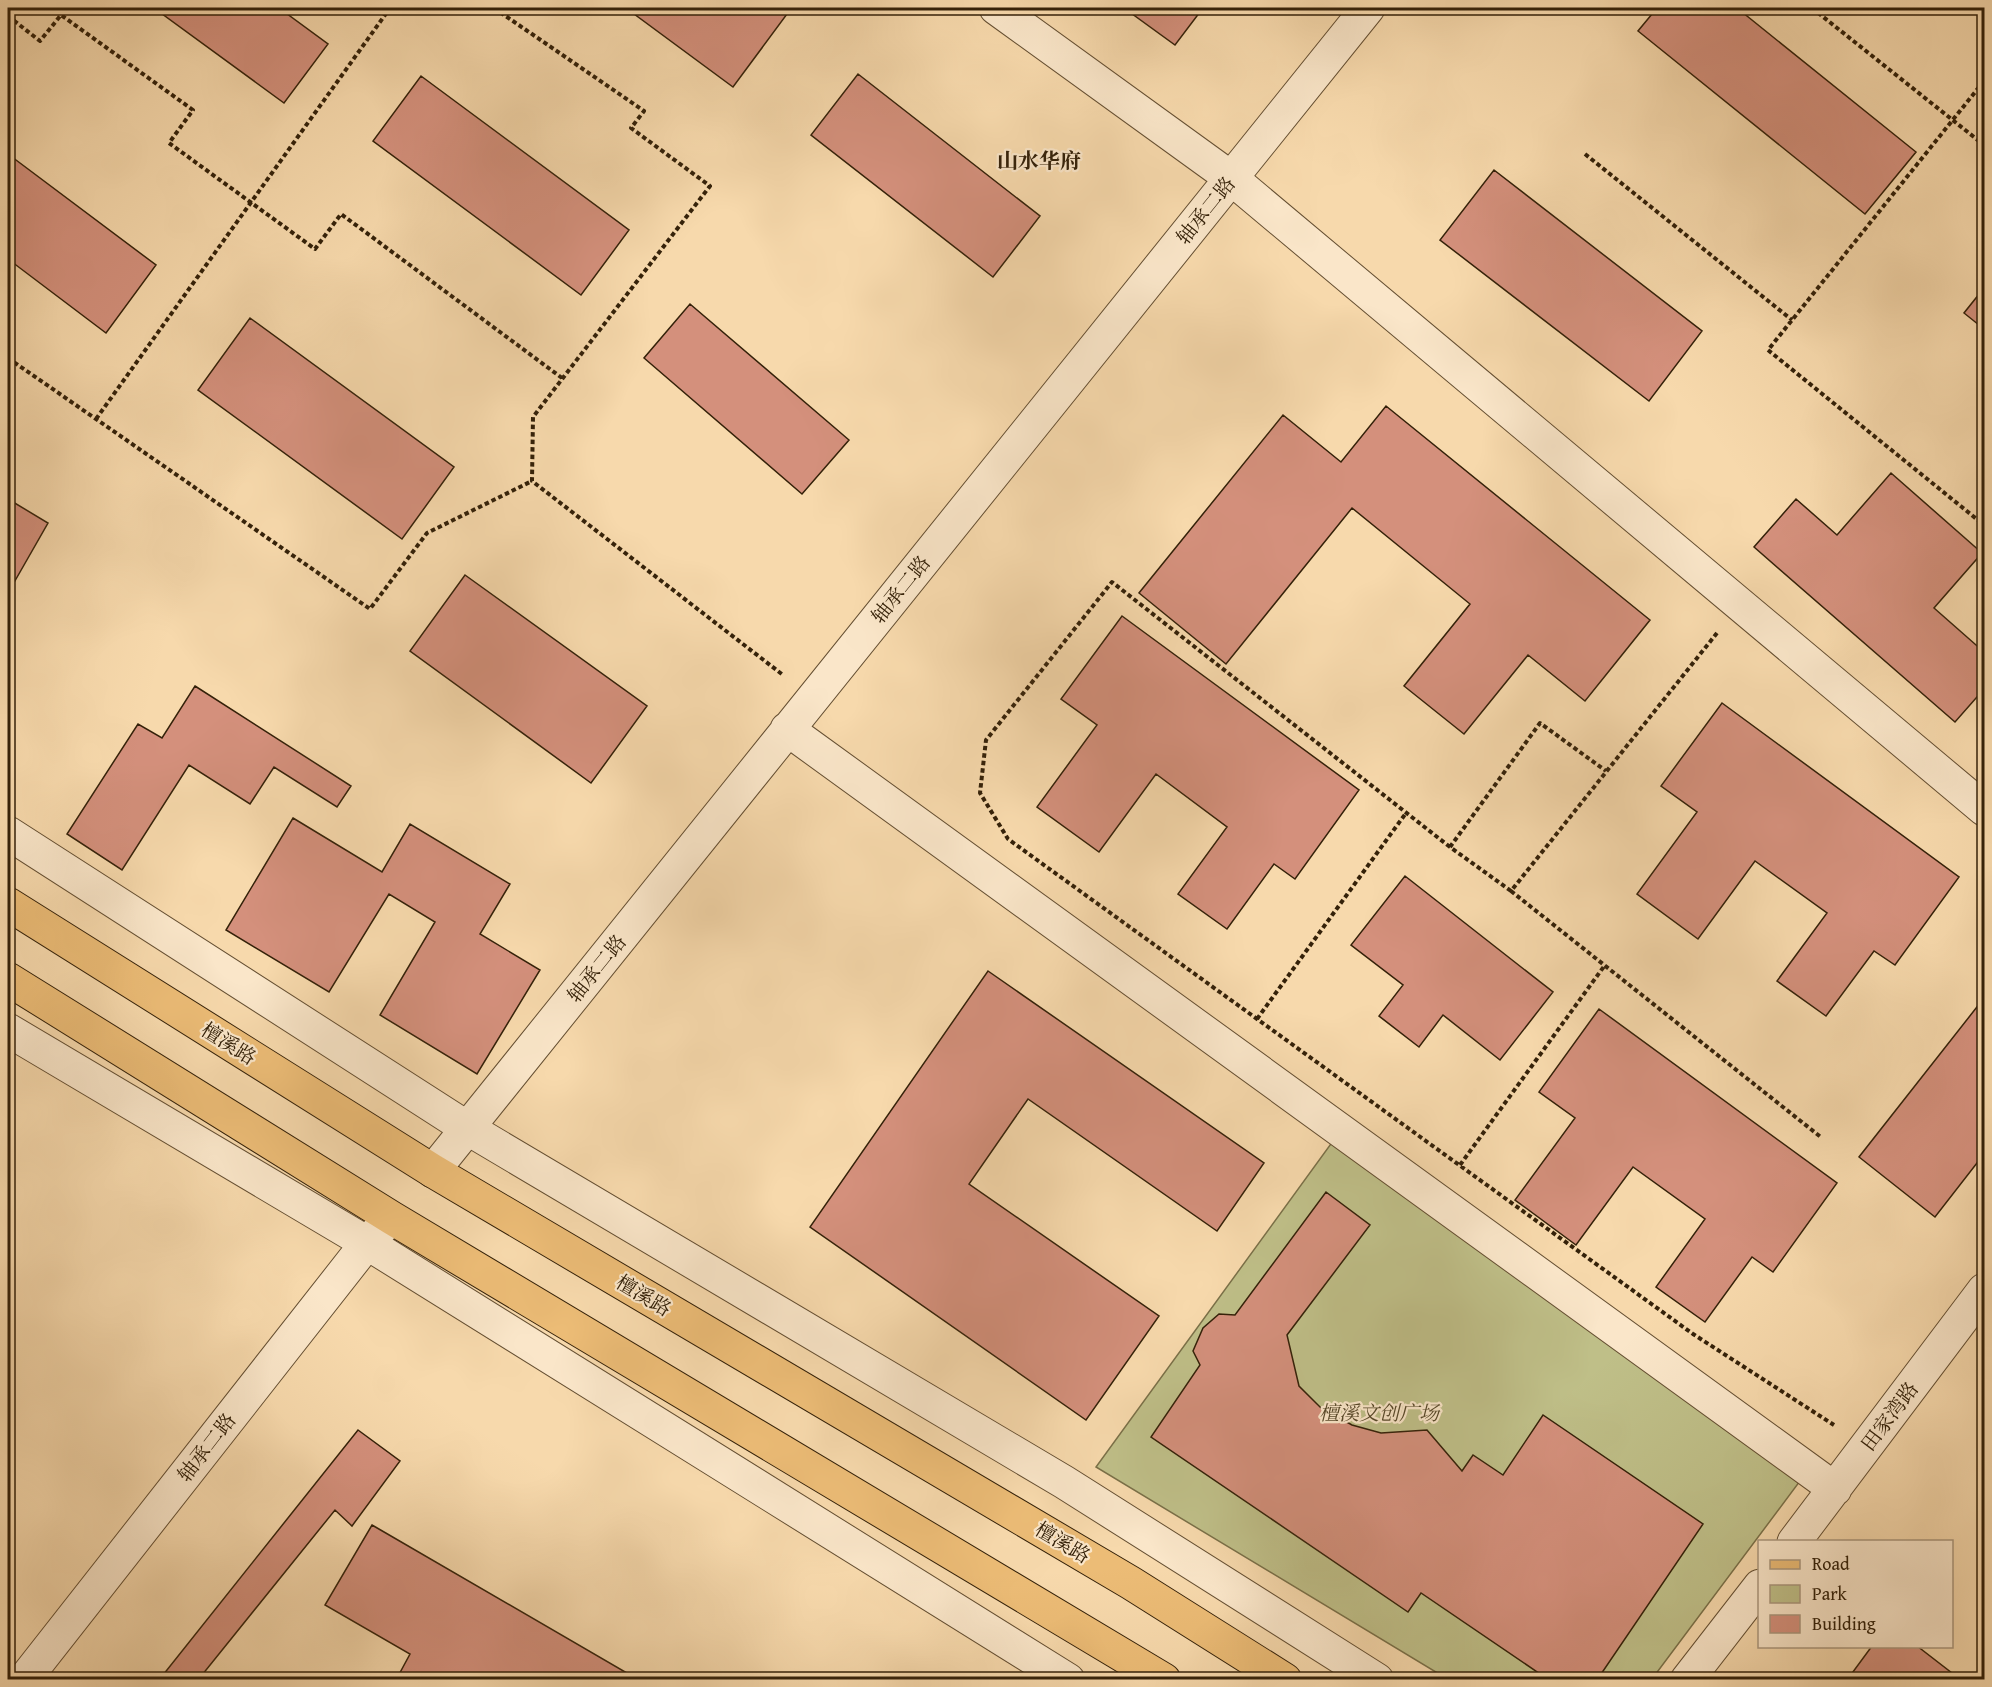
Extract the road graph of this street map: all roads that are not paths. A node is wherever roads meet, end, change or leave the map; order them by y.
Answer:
1 (996, 8) edge
2 (1368, 8) edge
3 (1231, 178) junction
4 (787, 729) junction
5 (1984, 808) edge
6 (8, 833) edge
7 (8, 904) edge
8 (8, 979) edge
9 (8, 1030) edge
10 (467, 1128) junction
11 (433, 1170) junction
12 (392, 1218) junction
13 (367, 1243) junction
14 (1984, 1290) edge
15 (1835, 1489) junction
16 (1796, 1540) edge
17 (1758, 1589) edge
18 (24, 1680) edge
19 (1068, 1680) edge
20 (1164, 1680) edge
21 (1285, 1680) edge
22 (1377, 1680) edge
23 (1687, 1680) edge

1 - 3 street
2 - 3 street, 轴承二路
3 - 4 street, 轴承二路
3 - 5 street
4 - 10 street, 轴承二路
4 - 15 street
6 - 10 street
7 - 11 main road, 檀溪路
8 - 12 main road
9 - 13 street
10 - 11 street, 轴承二路
10 - 22 street
11 - 21 main road, 檀溪路
12 - 13 street, 轴承二路
12 - 20 main road
13 - 18 street, 轴承二路
13 - 19 street
14 - 15 street, 田家湾路
15 - 16 street, 田家湾路
17 - 23 street

